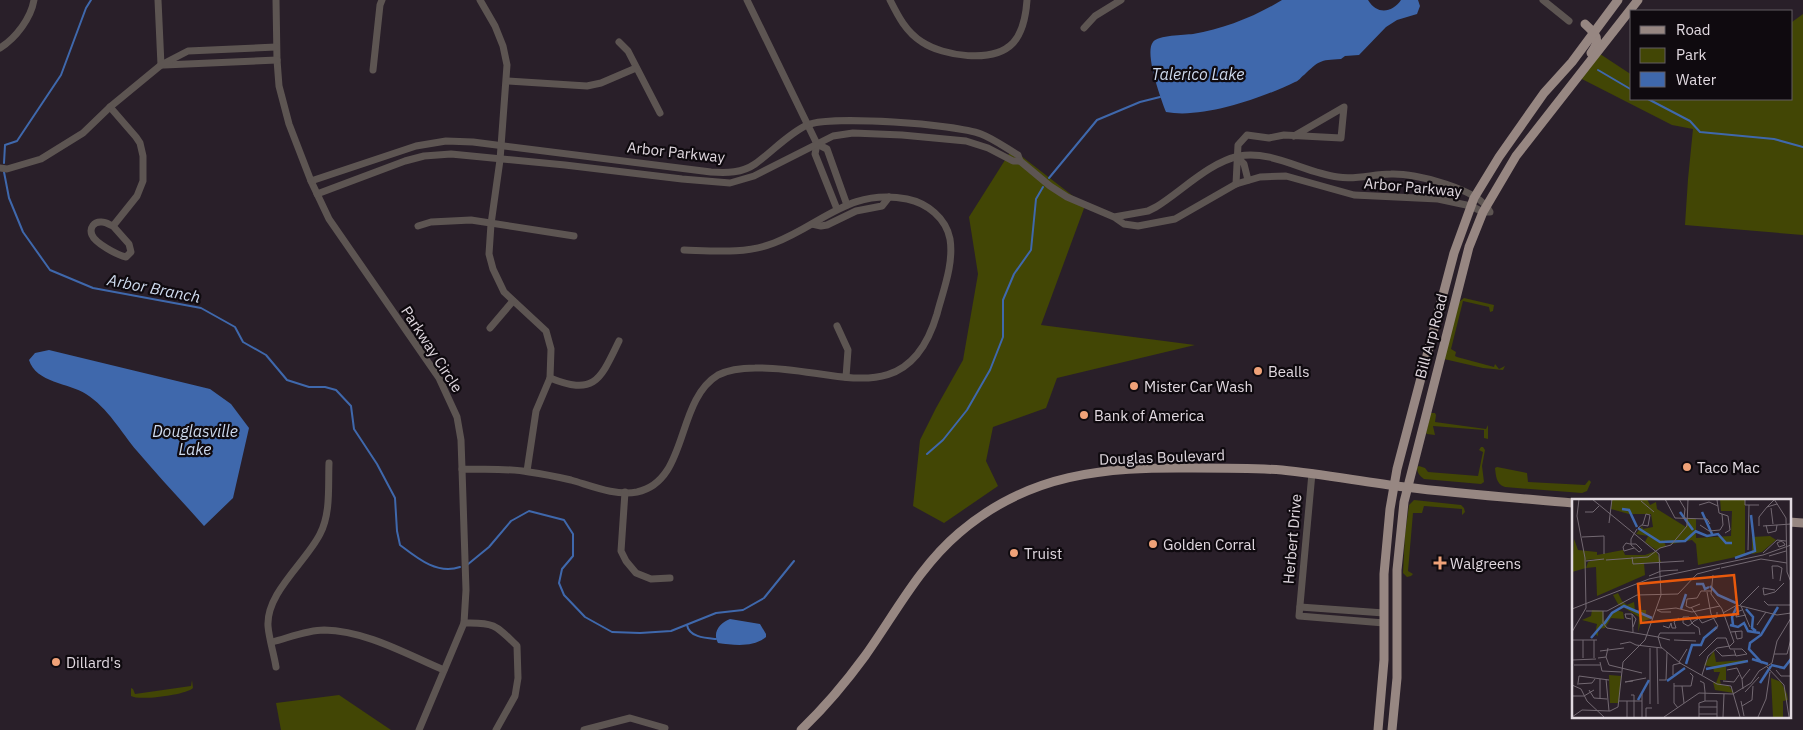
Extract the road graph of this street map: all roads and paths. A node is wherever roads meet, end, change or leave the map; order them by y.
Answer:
1 (34, 0) edge
2 (158, 0) edge
3 (276, 0) edge
4 (382, 0) edge
5 (480, 0) edge
6 (747, 0) edge
7 (890, 0) edge
8 (1027, 0) edge
9 (1121, 0) edge
10 (1543, 0) edge
11 (1618, 0) edge
12 (1638, 0) edge
13 (1630, 10) edge
14 (1630, 10) edge
15 (1569, 21) dead end
16 (1585, 24) dead end
17 (1084, 28) dead end
18 (1594, 33) junction
19 (619, 42) dead end
20 (276, 47) junction
21 (0, 48) edge
22 (277, 60) junction
23 (161, 65) junction
24 (636, 68) junction
25 (1584, 69) junction
26 (373, 70) dead end
27 (507, 81) junction
28 (110, 107) junction
29 (660, 113) dead end
30 (808, 125) junction
31 (1294, 136) junction
32 (817, 144) junction
33 (501, 145) junction
34 (1237, 157) junction
35 (500, 160) junction
36 (1020, 161) junction
37 (0, 168) edge
38 (1248, 180) junction
39 (311, 181) junction
40 (1236, 184) junction
41 (317, 194) junction
42 (889, 197) junction
43 (1473, 202) junction
44 (848, 205) junction
45 (1484, 208) junction
46 (837, 209) junction
47 (1114, 217) junction
48 (491, 224) junction
49 (812, 224) junction
50 (113, 226) junction
51 (418, 226) dead end
52 (574, 236) dead end
53 (684, 250) dead end
54 (513, 301) junction
55 (837, 326) dead end
56 (490, 328) dead end
57 (619, 341) dead end
58 (846, 377) junction
59 (550, 378) junction
60 (329, 463) dead end
61 (462, 469) junction
62 (527, 471) junction
63 (1312, 473) junction
64 (1393, 486) junction
65 (1407, 487) junction
66 (625, 492) junction
67 (1572, 503) edge
68 (1790, 522) edge
69 (1803, 523) edge
70 (670, 578) dead end
71 (1300, 607) junction
72 (1384, 613) junction
73 (464, 623) junction
74 (1384, 623) junction
75 (272, 642) junction
76 (276, 667) dead end
77 (444, 670) junction
78 (665, 728) dead end
79 (419, 730) edge
80 (496, 730) edge
81 (584, 730) edge
82 (801, 730) edge
83 (1378, 730) edge
84 (1392, 730) edge

1 - 21 street
2 - 23 street
3 - 20 street, Parkway Circle
4 - 26 street
5 - 27 street
6 - 30 street
7 - 8 street
9 - 17 street
10 - 15 street
11 - 18 main road, Bill Arp Road
12 - 14 main road, Bill Arp Road
13 - 25 main road, Bill Arp Road
16 - 18 main road
18 - 25 main road
18 - 43 main road, Bill Arp Road
19 - 24 street
20 - 22 street, Parkway Circle
20 - 23 street
22 - 23 street
22 - 39 street, Parkway Circle
23 - 28 street
24 - 27 street
24 - 29 street
25 - 45 main road, Bill Arp Road
27 - 33 street
28 - 37 street
28 - 50 street
30 - 32 street
30 - 33 street, Arbor Parkway
30 - 36 street, Arbor Parkway
31 - 31 street
31 - 34 street
32 - 35 street, Arbor Parkway
32 - 36 street, Arbor Parkway
32 - 44 street
32 - 46 street
33 - 35 street
33 - 39 street, Arbor Parkway
34 - 38 street
34 - 40 street
34 - 43 street, Arbor Parkway
34 - 47 street, Arbor Parkway
35 - 41 street, Arbor Parkway
35 - 48 street
36 - 47 street, Arbor Parkway
38 - 40 street, Arbor Parkway
38 - 43 street, Arbor Parkway
39 - 41 street, Parkway Circle
40 - 47 street, Arbor Parkway
41 - 61 street, Parkway Circle
42 - 44 street
42 - 49 street
42 - 58 street
43 - 45 street, Arbor Parkway
43 - 64 main road, Bill Arp Road
44 - 46 street
45 - 65 main road, Bill Arp Road
46 - 49 street
48 - 51 street
48 - 52 street
48 - 54 street
49 - 53 street
50 - 50 street
54 - 56 street
54 - 59 street
55 - 58 street
57 - 59 street
58 - 66 street
59 - 62 street
60 - 75 street
61 - 62 street
61 - 73 street, Parkway Circle
62 - 66 street
63 - 64 main road, Douglas Boulevard
63 - 71 street, Herbert Drive
63 - 82 main road, Douglas Boulevard
64 - 65 main road, Douglas Boulevard
64 - 72 main road, Bill Arp Road
65 - 67 main road, Douglas Boulevard
65 - 84 main road, Bill Arp Road
66 - 70 street
68 - 69 main road
71 - 72 street, Herbert Drive
71 - 74 street, Herbert Drive
72 - 74 main road, Bill Arp Road
73 - 77 street, Parkway Circle
73 - 80 street
74 - 83 main road, Bill Arp Road
75 - 76 street
75 - 77 street
77 - 79 street, Parkway Circle
78 - 81 street

